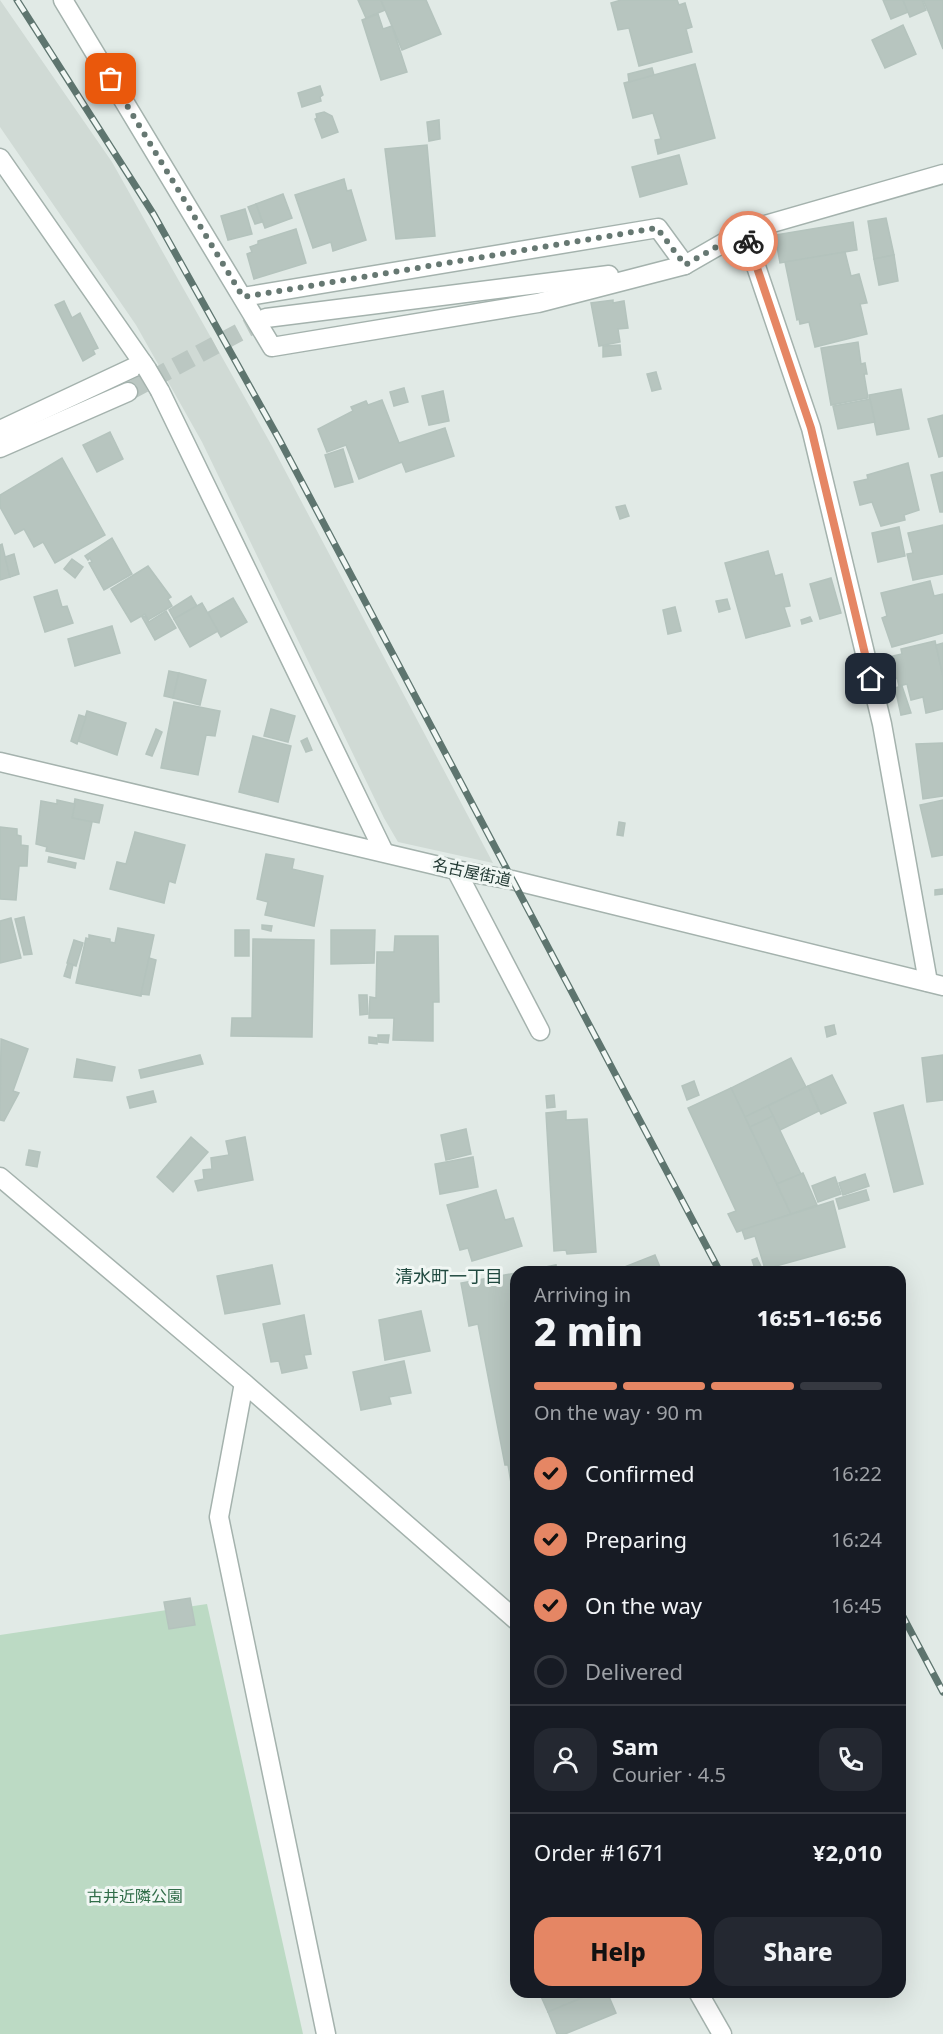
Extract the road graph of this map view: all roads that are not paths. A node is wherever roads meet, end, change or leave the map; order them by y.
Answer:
1 (63, 0) edge
2 (0, 158) edge
3 (943, 174) edge
4 (744, 231) junction
5 (685, 265) junction
6 (243, 297) junction
7 (266, 318) tunnel mouth
8 (145, 366) junction
9 (128, 392) tunnel mouth
10 (0, 430) edge
11 (0, 448) edge
12 (0, 762) edge
13 (384, 852) junction
14 (456, 870) junction
15 (936, 984) edge
16 (540, 1031) dead end
17 (0, 1177) edge
18 (244, 1383) junction
19 (510, 1615) edge
20 (701, 1998) edge
21 (327, 2034) edge
22 (722, 2034) edge

1 - 6 street
2 - 8 street
3 - 4 street
4 - 5 street
4 - 15 street
5 - 6 street
5 - 6 street
5 - 7 street
8 - 10 street
8 - 13 street, bridge
9 - 11 street
12 - 13 street, 名古屋街道
13 - 14 street, 名古屋街道
14 - 15 street, 名古屋街道
14 - 16 street
17 - 18 street
18 - 19 street
18 - 21 street
20 - 22 street

